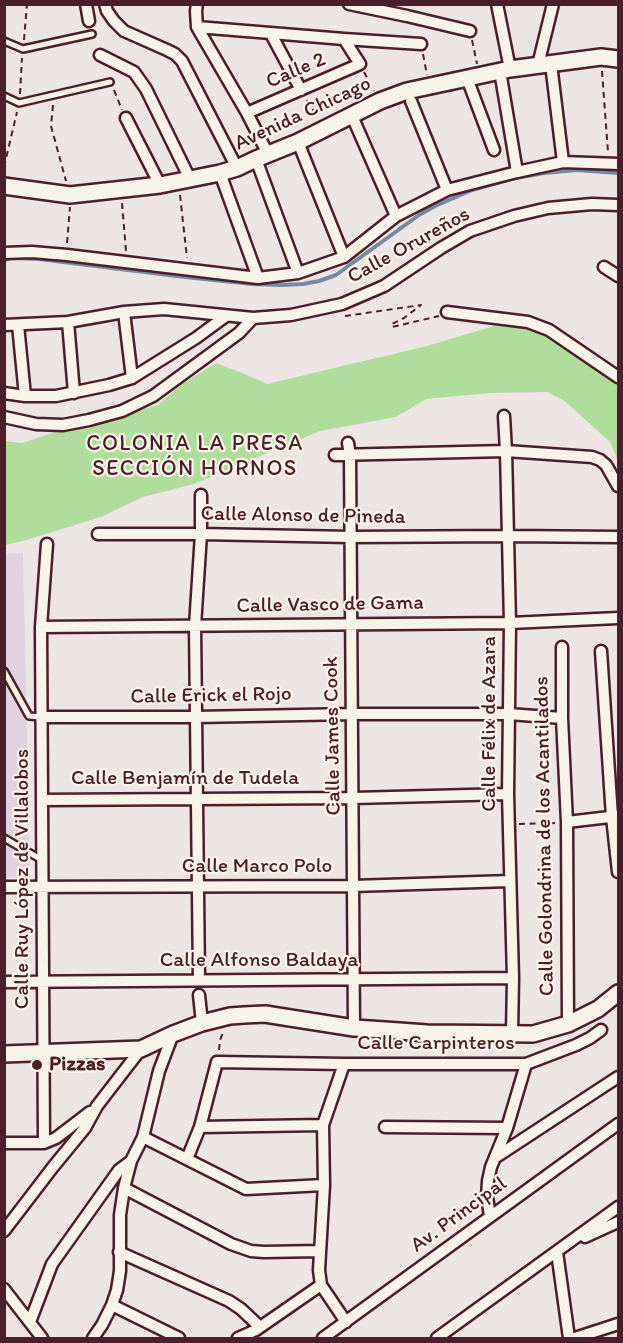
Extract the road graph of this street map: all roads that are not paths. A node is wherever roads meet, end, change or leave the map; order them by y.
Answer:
1 (86, 4) edge
2 (105, 4) edge
3 (197, 4) edge
4 (349, 4) edge
5 (497, 4) edge
6 (553, 4) edge
7 (408, 10) edge
8 (88, 21) dead end
9 (197, 27) junction
10 (470, 32) road end
11 (92, 34) dead end
12 (271, 34) junction
13 (344, 39) junction
14 (4, 41) edge
15 (421, 44) road end
16 (100, 55) dead end
17 (618, 58) edge
18 (544, 64) junction
19 (505, 70) junction
20 (473, 77) junction
21 (110, 82) dead end
22 (301, 90) junction
23 (4, 96) edge
24 (411, 101) dead end
25 (247, 113) junction
26 (352, 116) junction
27 (126, 118) dead end
28 (297, 142) junction
29 (494, 150) dead end
30 (262, 157) junction
31 (563, 162) junction
32 (614, 164) edge
33 (237, 168) junction
34 (517, 172) junction
35 (220, 173) junction
36 (184, 181) junction
37 (160, 185) junction
38 (4, 186) edge
39 (447, 190) junction
40 (618, 205) edge
41 (396, 216) junction
42 (4, 253) edge
43 (344, 256) junction
44 (604, 267) dead end
45 (298, 273) junction
46 (618, 276) edge
47 (258, 278) junction
48 (124, 312) junction
49 (447, 312) road end
50 (226, 316) junction
51 (254, 318) junction
52 (68, 322) junction
53 (4, 325) edge
54 (18, 325) junction
55 (618, 377) edge
56 (132, 378) junction
57 (4, 393) edge
58 (74, 393) junction
59 (25, 396) junction
60 (504, 416) dead end
61 (4, 417) edge
62 (348, 443) dead end
63 (506, 451) junction
64 (335, 455) dead end
65 (350, 455) junction
66 (618, 486) edge
67 (201, 495) dead end
68 (98, 534) dead end
69 (201, 534) junction
70 (508, 536) junction
71 (351, 537) junction
72 (618, 537) edge
73 (47, 544) dead end
74 (618, 618) edge
75 (510, 623) junction
76 (351, 624) junction
77 (195, 626) junction
78 (41, 627) junction
79 (562, 647) dead end
80 (601, 651) dead end
81 (4, 671) edge
82 (352, 714) junction
83 (509, 714) junction
84 (41, 717) junction
85 (196, 717) junction
86 (562, 718) junction
87 (508, 794) junction
88 (197, 798) junction
89 (354, 798) junction
90 (42, 800) junction
91 (615, 816) edge
92 (567, 822) junction
93 (4, 838) edge
94 (42, 860) junction
95 (618, 872) edge
96 (510, 881) junction
97 (198, 886) junction
98 (353, 886) junction
99 (4, 887) edge
100 (42, 887) junction
101 (513, 978) junction
102 (199, 980) junction
103 (353, 980) junction
104 (4, 982) edge
105 (43, 982) junction
106 (618, 993) edge
107 (199, 995) dead end
108 (202, 1023) junction
109 (568, 1024) junction
110 (354, 1028) junction
111 (601, 1030) dead end
112 (512, 1033) junction
113 (174, 1034) junction
114 (141, 1049) junction
115 (4, 1054) edge
116 (42, 1054) junction
117 (344, 1064) junction
118 (526, 1064) junction
119 (618, 1077) edge
120 (97, 1106) junction
121 (618, 1124) edge
122 (323, 1125) junction
123 (200, 1127) junction
124 (385, 1127) dead end
125 (507, 1128) junction
126 (143, 1137) junction
127 (4, 1143) edge
128 (44, 1143) junction
129 (494, 1158) junction
130 (187, 1159) junction
131 (130, 1161) junction
132 (324, 1185) junction
133 (124, 1188) junction
134 (618, 1207) edge
135 (490, 1216) junction
136 (618, 1222) edge
137 (5, 1230) edge
138 (561, 1249) junction
139 (319, 1251) junction
140 (119, 1252) junction
141 (321, 1285) junction
142 (4, 1289) edge
143 (112, 1305) junction
144 (30, 1322) junction
145 (346, 1322) junction
146 (618, 1324) edge
147 (260, 1332) edge
148 (42, 1338) edge
149 (93, 1338) edge
150 (178, 1338) edge
151 (238, 1338) edge
152 (323, 1338) edge
153 (437, 1338) edge
154 (569, 1338) edge
155 (575, 1338) edge

1 - 8 street
2 - 33 street
3 - 9 street
4 - 7 street
5 - 19 street
6 - 18 street
7 - 10 street
9 - 12 street
9 - 25 street
11 - 14 lane
12 - 13 street
12 - 22 street
13 - 15 street
13 - 22 street, Calle 2
16 - 36 street
17 - 18 street, Avenida Chicago
18 - 19 street, Avenida Chicago
18 - 31 street
19 - 20 street, Avenida Chicago
19 - 34 street
20 - 26 street, Avenida Chicago
20 - 29 street
21 - 23 lane
22 - 25 street, Calle 2
24 - 39 street
25 - 30 street
26 - 28 street, Avenida Chicago
26 - 41 street
27 - 37 street
28 - 30 street, Avenida Chicago
28 - 43 street
30 - 33 street, Avenida Chicago
30 - 45 street
31 - 32 street
31 - 34 street
33 - 35 street, Avenida Chicago
34 - 39 street
35 - 36 street, Avenida Chicago
35 - 47 street
36 - 37 street, Avenida Chicago
37 - 38 street, Avenida Chicago
39 - 41 street
40 - 51 street, Calle Orureños
41 - 43 street
42 - 47 street
43 - 45 street
44 - 46 street
45 - 47 street
48 - 50 street, Calle Orureños
48 - 52 street, Calle Orureños
48 - 56 street
49 - 55 street
50 - 51 street, Calle Orureños
50 - 56 street
51 - 61 street
52 - 54 street, Calle Orureños
52 - 58 street
53 - 54 street, Calle Orureños
54 - 59 street
56 - 58 street
57 - 59 street
58 - 59 street
60 - 63 street, Calle Félix de Azara
62 - 65 street, Calle James Cook
63 - 65 street
63 - 66 street
63 - 70 street, Calle Félix de Azara
64 - 65 street
65 - 71 street, Calle James Cook
67 - 69 street
68 - 69 street, Calle Alonso de Pineda
69 - 71 street, Calle Alonso de Pineda
69 - 77 street
70 - 71 street, Calle Alonso de Pineda
70 - 72 street, Calle Alonso de Pineda
70 - 75 street, Calle Félix de Azara
71 - 76 street, Calle James Cook
73 - 78 street, Calle Ruy López de Villalobos
74 - 75 street, Calle Vasco de Gama
75 - 76 street, Calle Vasco de Gama
75 - 83 street, Calle Félix de Azara
76 - 77 street, Calle Vasco de Gama
76 - 82 street, Calle James Cook
77 - 78 street, Calle Vasco de Gama
77 - 85 street
78 - 84 street, Calle Ruy López de Villalobos
79 - 86 street, Calle Golondrina de los Acantilados
80 - 91 street
81 - 84 lane
82 - 83 street, Calle Erick el Rojo
82 - 85 street, Calle Erick el Rojo
82 - 89 street, Calle James Cook
83 - 86 street, Calle Erick el Rojo
83 - 87 street, Calle Félix de Azara
84 - 85 street, Calle Erick el Rojo
84 - 90 street, Calle Ruy López de Villalobos
85 - 88 street
86 - 92 street, Calle Golondrina de los Acantilados
87 - 89 street, Calle Benjamín de Tudela
87 - 96 street, Calle Félix de Azara
88 - 89 street, Calle Benjamín de Tudela
88 - 90 street, Calle Benjamín de Tudela
88 - 97 street
89 - 98 street, Calle James Cook
90 - 94 street, Calle Ruy López de Villalobos
91 - 92 street
91 - 95 street
92 - 109 street, Calle Golondrina de los Acantilados
93 - 94 lane
94 - 100 street, Calle Ruy López de Villalobos
96 - 98 street, Calle Marco Polo
96 - 101 street, Calle Félix de Azara
97 - 98 street, Calle Marco Polo
97 - 100 street, Calle Marco Polo
97 - 102 street
98 - 103 street, Calle James Cook
99 - 100 street, Calle Marco Polo
100 - 105 street, Calle Ruy López de Villalobos
101 - 103 street, Calle Alfonso Baldaya
101 - 112 street, Calle Félix de Azara
102 - 103 street, Calle Alfonso Baldaya
102 - 105 street, Calle Alfonso Baldaya
103 - 110 street, Calle James Cook
104 - 105 street, Calle Alfonso Baldaya
105 - 116 street, Calle Ruy López de Villalobos
106 - 109 street
107 - 108 street
108 - 110 street
108 - 113 street
109 - 112 street
110 - 112 street
111 - 118 street, Calle Carpinteros
113 - 114 street
113 - 126 street
114 - 116 street
114 - 120 street
115 - 116 street
116 - 128 street, Calle Ruy López de Villalobos
117 - 118 street, Calle Carpinteros
117 - 122 street, Calle Carpinteros
117 - 123 street
118 - 125 street
119 - 129 street
120 - 128 street
120 - 137 street
121 - 135 street, Av. Principal
122 - 123 street
122 - 132 street, Calle Carpinteros
123 - 130 street
124 - 125 street
125 - 129 street
126 - 130 street
126 - 131 street
127 - 128 street
129 - 135 street
130 - 132 street
131 - 133 street
131 - 144 street
132 - 139 street, Calle Carpinteros
133 - 139 street
133 - 140 street
134 - 138 street
135 - 145 street, Av. Principal
136 - 138 street
138 - 153 street
138 - 154 street
139 - 141 street, Calle Carpinteros
140 - 143 street
140 - 147 street
141 - 145 street
141 - 147 street
142 - 144 street
143 - 149 street
143 - 150 street
144 - 148 street
145 - 152 street, Av. Principal
146 - 155 street
147 - 151 street

